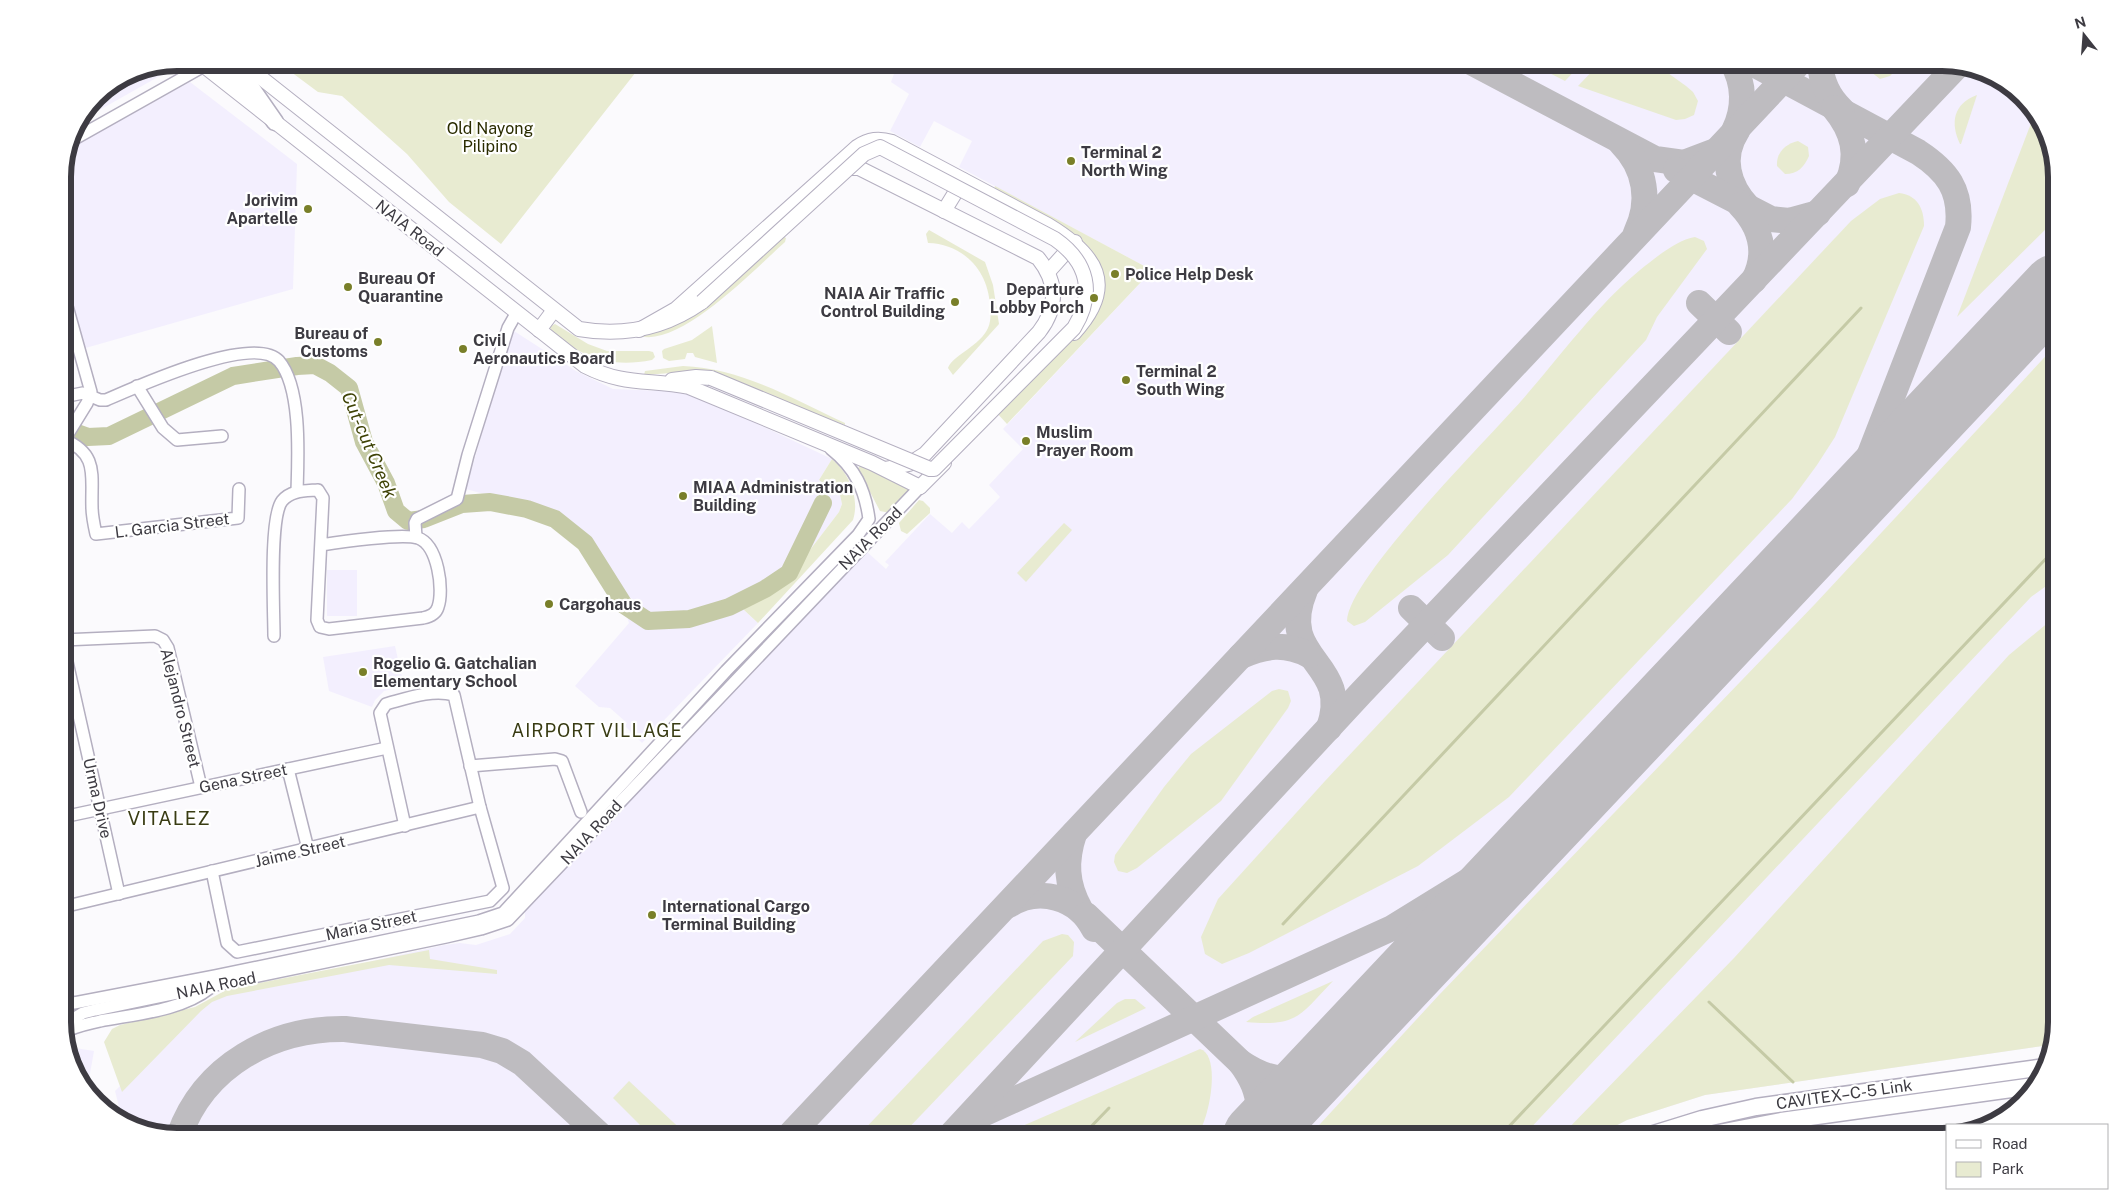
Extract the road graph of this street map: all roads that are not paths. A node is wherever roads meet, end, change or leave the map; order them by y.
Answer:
1 (196, 71) edge
2 (221, 71) edge
3 (252, 71) edge
4 (275, 122) joint
5 (79, 136) edge
6 (831, 169) junction
7 (963, 180) junction
8 (944, 211) junction
9 (1075, 242) junction
10 (1048, 272) junction
11 (554, 310) junction
12 (517, 312) junction
13 (71, 323) edge
14 (539, 330) junction
15 (639, 330) junction
16 (1039, 332) junction
17 (1049, 358) junction
18 (664, 382) junction
19 (137, 386) junction
20 (71, 396) edge
21 (90, 396) junction
22 (962, 414) junction
23 (71, 427) edge
24 (979, 429) junction
25 (222, 436) dead end
26 (71, 440) edge
27 (826, 445) junction
28 (925, 454) junction
29 (885, 469) junction
30 (920, 487) junction
31 (239, 489) dead end
32 (297, 492) junction
33 (416, 537) junction
34 (321, 545) junction
35 (274, 636) dead end
36 (71, 641) edge
37 (71, 678) edge
38 (387, 748) junction
39 (470, 766) junction
40 (288, 769) junction
41 (201, 787) junction
42 (100, 808) junction
43 (480, 808) junction
44 (581, 812) dead end
45 (71, 815) edge
46 (405, 826) junction
47 (308, 849) junction
48 (212, 871) junction
49 (119, 894) junction
50 (71, 905) edge
51 (214, 986) junction
52 (71, 1002) edge
53 (71, 1020) edge
54 (71, 1028) edge
55 (2038, 1068) edge
56 (2025, 1087) edge
57 (1671, 1128) edge
58 (1745, 1128) edge

1 - 5 street
2 - 4 highway
3 - 11 main road, NAIA Road
4 - 12 main road, NAIA Road
6 - 7 main road
6 - 8 main road
6 - 15 main road
7 - 8 main road
7 - 9 main road
8 - 10 main road
9 - 10 main road
9 - 17 main road
10 - 16 main road
11 - 14 main road
11 - 15 main road, NAIA Road
12 - 14 main road, NAIA Road
12 - 33 street
13 - 21 street
14 - 18 main road, NAIA Road
15 - 18 main road, NAIA Road, bridge
16 - 17 main road
16 - 22 main road
17 - 24 main road
18 - 27 main road, NAIA Road
19 - 21 street
19 - 25 street
19 - 32 street
20 - 21 street
21 - 23 street
22 - 24 main road
22 - 28 main road
24 - 30 main road
26 - 31 street, L. Garcia Street
27 - 29 main road, NAIA Road
27 - 52 street, NAIA Road
28 - 29 main road
28 - 30 main road
29 - 30 main road, NAIA Road
30 - 51 street, NAIA Road
32 - 34 street
32 - 35 street
33 - 34 street
33 - 34 street
36 - 41 street, Alejandro Street
37 - 42 street, Urma Drive
38 - 39 street
38 - 40 street, Gena Street
38 - 46 street
39 - 43 street
39 - 44 street
40 - 41 street, Gena Street
40 - 47 street
41 - 42 street, Gena Street
42 - 45 street, Gena Street
42 - 49 street, Urma Drive
43 - 46 street, Jaime Street
43 - 48 street, Maria Street
46 - 47 street, Jaime Street
47 - 48 street, Jaime Street
48 - 49 street, Jaime Street
49 - 50 street, Jaime Street
51 - 53 street, NAIA Road
51 - 54 street
55 - 57 highway, CAVITEX–C-5 Link
56 - 58 highway, CAVITEX–C-5 Link

